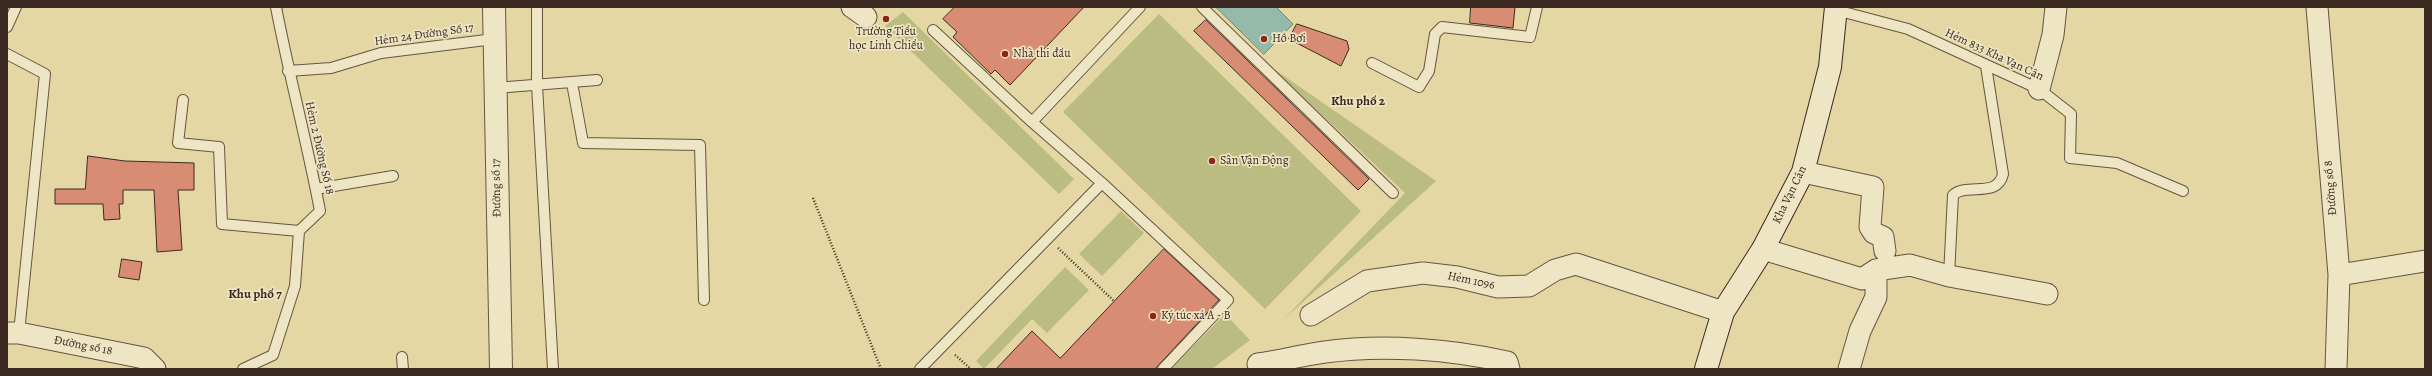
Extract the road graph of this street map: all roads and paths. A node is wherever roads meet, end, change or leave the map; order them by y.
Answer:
1 (16, 7) edge
2 (276, 7) edge
3 (494, 7) edge
4 (537, 7) edge
5 (1140, 7) edge
6 (1202, 7) edge
7 (1537, 7) edge
8 (2056, 7) edge
9 (2317, 7) edge
10 (1836, 9) edge
11 (7, 27) edge
12 (933, 30) dead end
13 (494, 39) junction
14 (7, 54) edge
15 (1372, 63) dead end
16 (1986, 66) junction
17 (288, 71) junction
18 (597, 80) dead end
19 (572, 83) junction
20 (537, 85) junction
21 (495, 88) junction
22 (2039, 89) junction
23 (183, 100) dead end
24 (1032, 122) junction
25 (1803, 172) junction
26 (393, 176) dead end
27 (1102, 183) junction
28 (316, 188) junction
29 (2183, 191) dead end
30 (1393, 192) dead end
31 (813, 198) dead end
32 (299, 231) junction
33 (1048, 238) junction
34 (1763, 250) junction
35 (1885, 251) dead end
36 (2425, 261) edge
37 (1876, 270) junction
38 (2339, 275) junction
39 (1949, 276) junction
40 (2046, 294) dead end
41 (704, 300) dead end
42 (1114, 301) dead end
43 (1723, 312) junction
44 (1311, 315) dead end
45 (13, 333) edge
46 (944, 345) junction
47 (402, 357) dead end
48 (1258, 364) dead end
49 (155, 369) edge
50 (243, 369) edge
51 (403, 369) edge
52 (501, 369) edge
53 (553, 369) edge
54 (881, 369) edge
55 (920, 369) edge
56 (971, 369) edge
57 (1162, 369) edge
58 (1509, 369) edge
59 (1706, 369) edge
60 (1849, 369) edge
61 (2336, 369) edge

1 - 11 lane
2 - 17 lane, Hẻm 2 Đường Số 18
3 - 13 main road, Đường số 17
4 - 20 lane
5 - 24 lane
6 - 30 lane
7 - 15 lane
8 - 22 street
9 - 38 street, Đường số 8
10 - 16 lane, Hẻm 833 Kha Vạn Cân
10 - 25 main road, Kha Vạn Cân
12 - 24 lane
13 - 17 lane, Hẻm 24 Đường Số 17
13 - 21 main road, Đường số 17
14 - 45 lane
16 - 22 lane, Hẻm 833 Kha Vạn Cân
16 - 39 lane
17 - 28 lane, Hẻm 2 Đường Số 18
18 - 19 lane
19 - 20 lane
19 - 41 lane
20 - 21 lane
20 - 53 lane
21 - 52 main road, Đường số 17
22 - 29 lane, Hẻm 833 Kha Vạn Cân
23 - 32 lane
24 - 27 lane
25 - 34 main road, Kha Vạn Cân
25 - 35 street
26 - 28 lane
27 - 33 lane
27 - 57 lane
28 - 32 lane, Hẻm 2 Đường Số 18
31 - 54 path
32 - 50 lane
33 - 42 path
33 - 46 lane
34 - 37 street
34 - 43 main road, Kha Vạn Cân
36 - 38 street
37 - 39 street
37 - 60 street
38 - 61 street, Đường số 8
39 - 40 street
43 - 44 street, Hẻm 1096
43 - 59 main road, Kha Vạn Cân
45 - 49 street, Đường số 18
46 - 55 lane
46 - 56 path
47 - 51 lane
48 - 58 street

